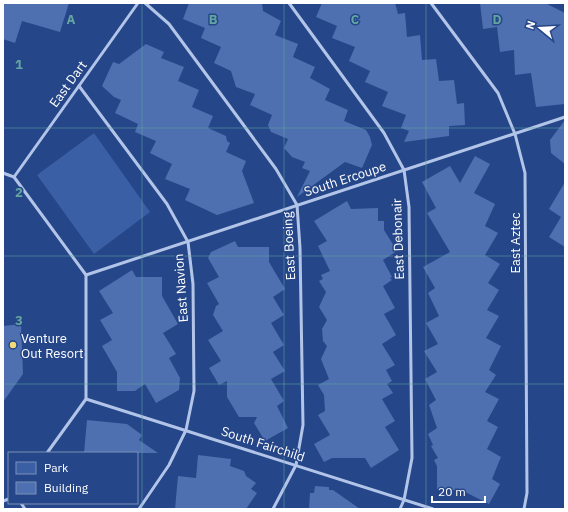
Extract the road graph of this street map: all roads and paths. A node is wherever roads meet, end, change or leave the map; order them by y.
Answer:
1 (138, 3) edge
2 (145, 3) edge
3 (289, 3) edge
4 (431, 3) edge
5 (79, 86) junction
6 (565, 117) edge
7 (514, 134) junction
8 (404, 170) junction
9 (3, 173) edge
10 (14, 176) junction
11 (297, 205) junction
12 (188, 242) junction
13 (86, 275) junction
14 (86, 398) junction
15 (186, 430) junction
16 (48, 452) edge
17 (296, 465) junction
18 (404, 500) junction
19 (139, 509) edge
20 (272, 509) edge
21 (400, 509) edge
22 (433, 509) edge
23 (524, 509) edge

1 - 5 lane, East Dart
2 - 11 lane, East Boeing
3 - 8 lane, East Debonair
4 - 7 lane, East Aztec
5 - 10 lane, East Dart
5 - 12 lane, East Navion
6 - 7 lane, South Ercoupe
7 - 8 lane, South Ercoupe
7 - 23 lane, East Aztec
8 - 11 lane, South Ercoupe
8 - 18 lane, East Debonair
9 - 10 lane
10 - 13 lane
11 - 12 lane, South Ercoupe
11 - 17 lane, East Boeing
12 - 13 lane, South Ercoupe
12 - 15 lane, East Navion
13 - 14 lane
14 - 15 lane, South Fairchild
14 - 16 lane
15 - 17 lane, South Fairchild
15 - 19 lane, East Navion
17 - 18 lane, South Fairchild
17 - 20 lane, East Boeing
18 - 21 lane, East Debonair
18 - 22 lane, South Fairchild

